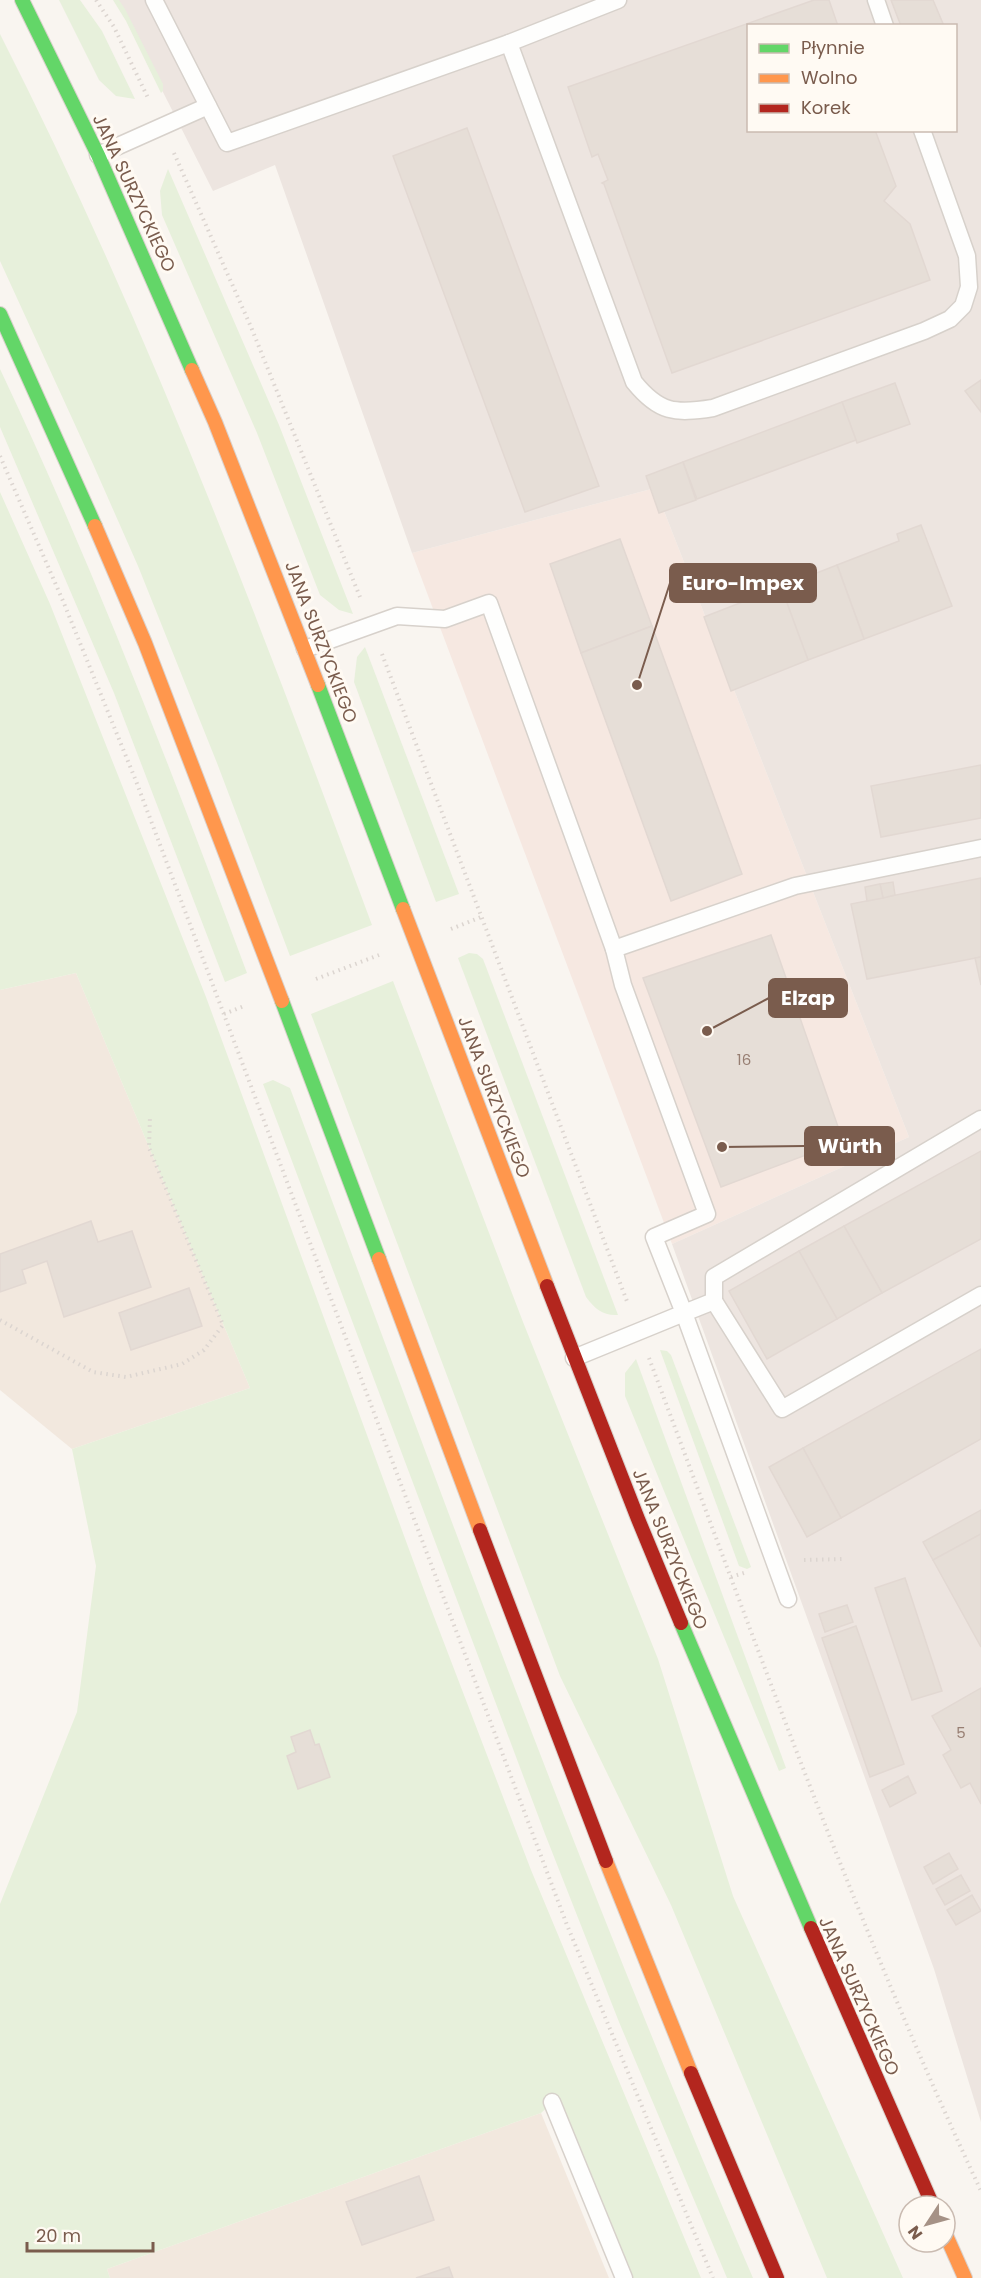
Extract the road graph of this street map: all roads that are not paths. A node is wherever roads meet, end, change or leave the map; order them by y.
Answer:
1 (22, 0) edge
2 (154, 0) edge
3 (618, 0) edge
4 (876, 0) edge
5 (884, 24) edge
6 (509, 43) junction
7 (208, 106) junction
8 (923, 132) edge
9 (98, 155) junction
10 (0, 314) edge
11 (305, 649) junction
12 (981, 848) edge
13 (614, 949) junction
14 (981, 1119) edge
15 (981, 1296) edge
16 (714, 1301) junction
17 (684, 1313) junction
18 (574, 1358) junction
19 (788, 1599) dead end
20 (552, 2102) dead end
21 (928, 2194) edge
22 (949, 2254) edge
23 (954, 2254) edge
24 (624, 2278) edge
25 (777, 2278) edge
26 (949, 2278) edge
27 (965, 2278) edge

1 - 9 main road, JANA SURZYCKIEGO
2 - 7 lane
3 - 6 lane
4 - 5 lane
6 - 7 lane
6 - 8 lane
7 - 9 lane
9 - 11 main road, JANA SURZYCKIEGO
10 - 25 main road
11 - 13 lane
11 - 18 main road, JANA SURZYCKIEGO
12 - 13 lane
13 - 17 lane
14 - 16 lane
15 - 16 lane
16 - 17 lane
17 - 18 lane
17 - 19 lane
18 - 21 main road, JANA SURZYCKIEGO
20 - 24 lane
22 - 26 main road
23 - 27 main road

